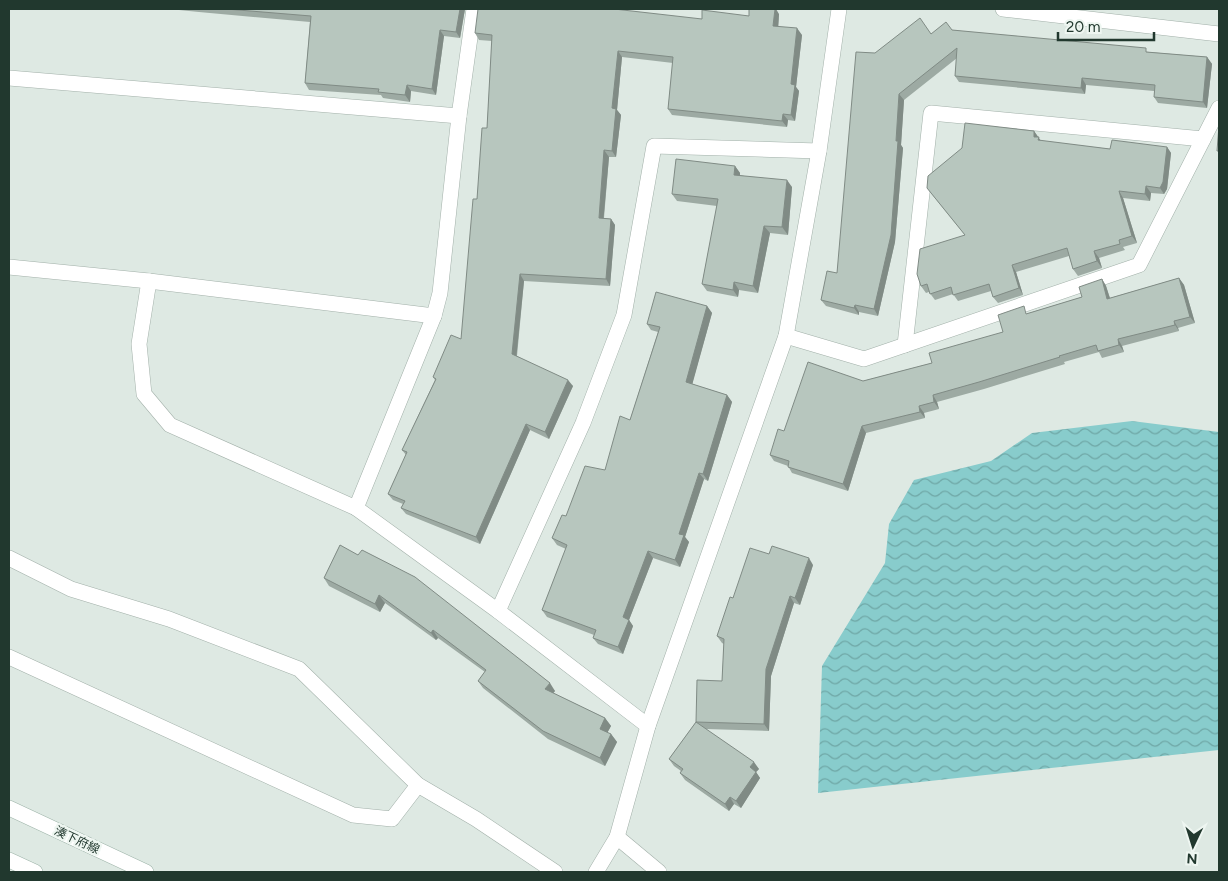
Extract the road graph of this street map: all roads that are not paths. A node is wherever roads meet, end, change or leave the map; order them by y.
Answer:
1 (474, 9) edge
2 (839, 9) edge
3 (1003, 9) edge
4 (1219, 34) edge
5 (9, 78) edge
6 (1219, 108) edge
7 (459, 116) junction
8 (1203, 139) junction
9 (820, 151) junction
10 (9, 267) edge
11 (149, 281) junction
12 (434, 316) junction
13 (786, 336) junction
14 (905, 345) junction
15 (356, 508) junction
16 (9, 558) edge
17 (498, 611) junction
18 (9, 657) edge
19 (648, 726) junction
20 (418, 785) junction
21 (9, 808) edge
22 (617, 836) junction
23 (9, 860) edge
24 (35, 872) edge
25 (146, 872) edge
26 (555, 872) edge
27 (596, 872) edge
28 (660, 872) edge

1 - 7 street
2 - 9 street
3 - 4 street
5 - 7 street
6 - 8 street
7 - 12 street
8 - 14 street
8 - 14 street
9 - 13 street
9 - 17 street
10 - 11 street
11 - 12 street
11 - 15 street
12 - 15 street
13 - 14 street
13 - 19 street
15 - 17 street
16 - 20 street
17 - 19 street
18 - 20 street
19 - 22 street
20 - 26 street
21 - 25 street, 湊下府線
22 - 27 street
22 - 28 street
23 - 24 street

